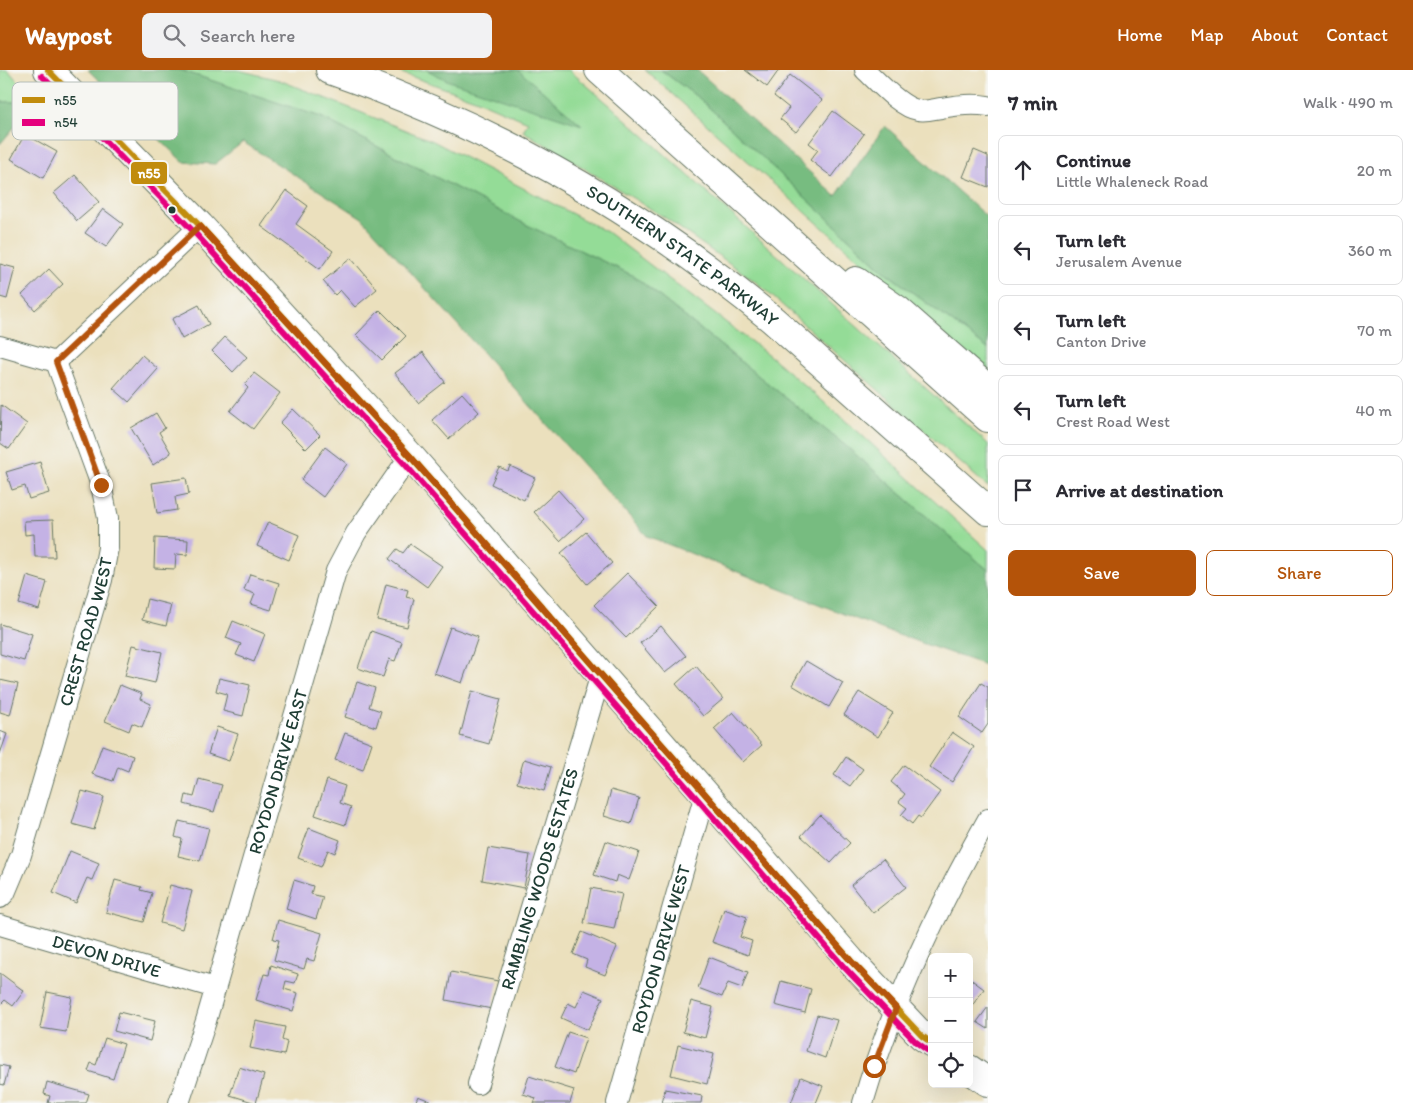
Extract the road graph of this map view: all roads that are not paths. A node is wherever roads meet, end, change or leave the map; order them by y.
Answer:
1 (48, 70) edge
2 (330, 70) edge
3 (599, 70) edge
4 (865, 70) edge
5 (60, 82) edge
6 (988, 106) edge
7 (116, 140) edge
8 (755, 210) junction
9 (200, 226) junction
10 (0, 346) edge
11 (56, 362) junction
12 (988, 389) edge
13 (988, 418) edge
14 (410, 456) junction
15 (988, 511) edge
16 (601, 674) junction
17 (706, 794) junction
18 (988, 819) edge
19 (0, 898) edge
20 (0, 925) edge
21 (215, 988) junction
22 (896, 1008) junction
23 (928, 1040) edge
24 (973, 1072) edge
25 (988, 1082) edge
26 (478, 1084) dead end
27 (179, 1103) edge
28 (616, 1103) edge
29 (863, 1103) edge

1 - 5 main road
2 - 15 main road, SOUTHERN STATE PARKWAY
3 - 8 main road
4 - 6 street
7 - 9 main road
8 - 12 main road
8 - 13 main road
9 - 11 street
9 - 14 main road
10 - 11 street
11 - 19 street, CREST ROAD WEST
14 - 16 main road
14 - 21 street, ROYDON DRIVE EAST
16 - 17 main road
16 - 26 street, RAMBLING WOODS ESTATES
17 - 22 main road
17 - 28 street, ROYDON DRIVE WEST
18 - 22 street
20 - 21 street, DEVON DRIVE
21 - 27 street, ROYDON DRIVE EAST
22 - 23 main road
22 - 29 street
24 - 25 main road

